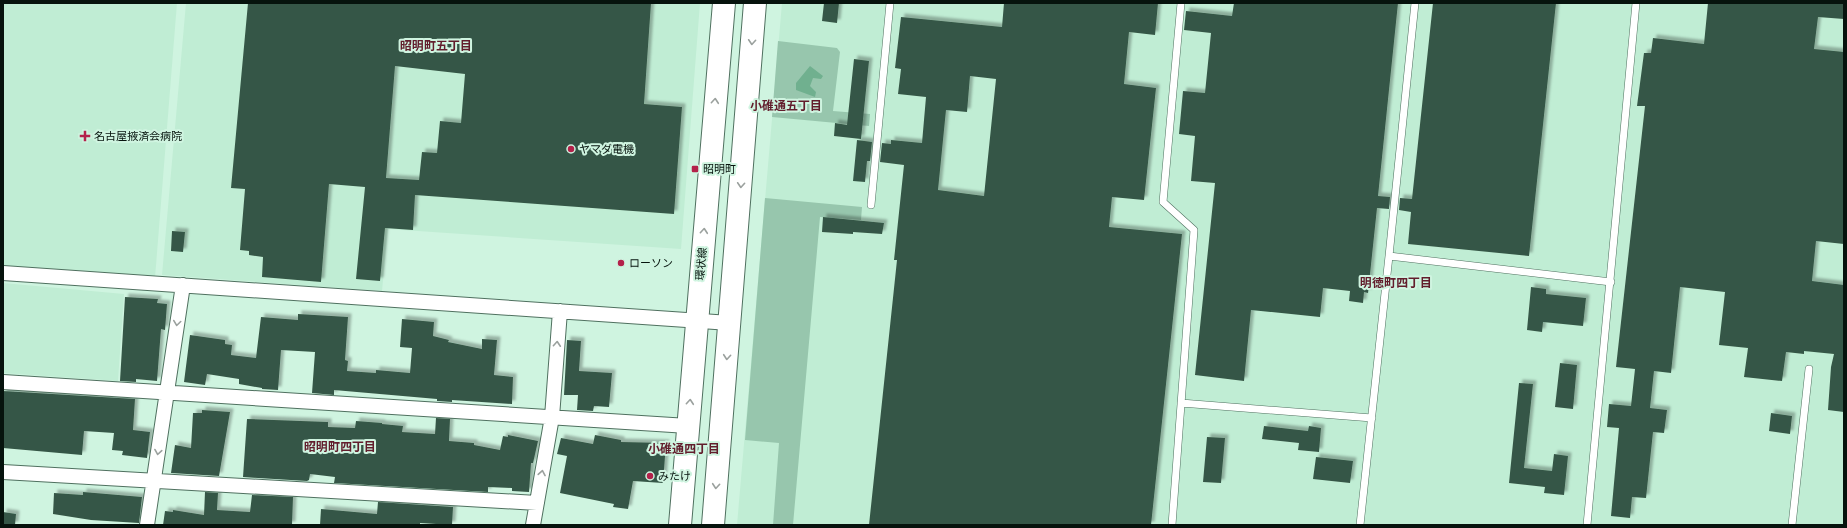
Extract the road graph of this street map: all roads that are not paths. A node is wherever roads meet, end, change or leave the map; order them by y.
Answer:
1 (724, 3) edge
2 (755, 3) edge
3 (890, 3) edge
4 (1181, 3) edge
5 (1415, 3) edge
6 (1636, 3) edge
7 (871, 205) dead end
8 (1389, 256) junction
9 (3, 273) edge
10 (1611, 282) junction
11 (183, 285) junction
12 (560, 311) junction
13 (697, 320) junction
14 (730, 323) junction
15 (1809, 369) dead end
16 (3, 382) edge
17 (167, 392) junction
18 (1181, 403) junction
19 (552, 417) junction
20 (1372, 418) junction
21 (688, 426) junction
22 (3, 472) edge
23 (153, 482) junction
24 (537, 503) junction
25 (147, 525) edge
26 (533, 525) edge
27 (680, 525) edge
28 (713, 525) edge
29 (1172, 525) edge
30 (1360, 525) edge
31 (1587, 525) edge
32 (1792, 525) edge

13 -> 1 main road, 環状線
2 -> 14 main road
3 - 7 lane
4 - 18 lane
5 - 8 lane
6 - 10 lane
8 - 10 lane
8 - 20 lane
9 - 11 street
10 - 31 lane
11 - 12 street
11 -> 17 street
12 - 13 street
19 -> 12 street
13 - 14 street
21 -> 13 main road, 環状線
14 -> 28 main road
15 - 32 lane
16 - 17 street
17 - 19 street
17 -> 23 street
18 - 20 lane
18 - 29 lane
19 - 21 street
24 -> 19 street
20 - 30 lane
21 - 27 main road, 環状線
22 - 23 street
23 - 24 street
23 - 25 street
24 - 26 street

